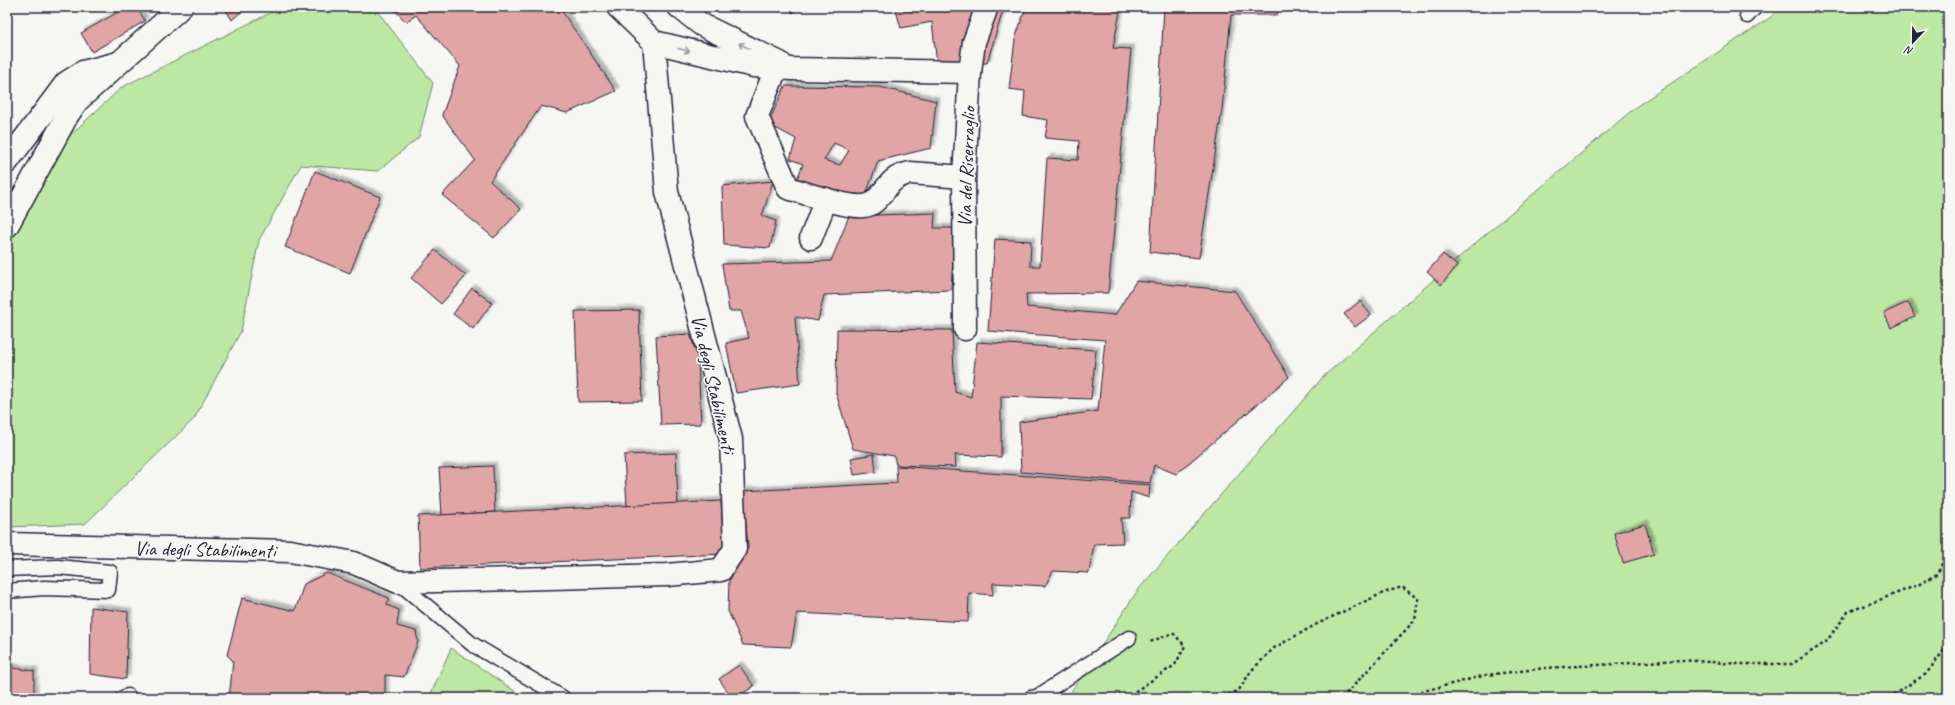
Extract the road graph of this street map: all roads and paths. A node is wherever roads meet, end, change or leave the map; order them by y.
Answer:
1 (181, 7) edge
2 (618, 7) edge
3 (679, 7) edge
4 (987, 7) edge
5 (654, 42) junction
6 (120, 63) junction
7 (784, 69) junction
8 (970, 72) junction
9 (7, 162) edge
10 (964, 177) junction
11 (826, 199) junction
12 (7, 226) edge
13 (811, 238) dead end
14 (965, 329) dead end
15 (7, 544) edge
16 (1948, 552) edge
17 (7, 569) edge
18 (398, 582) junction
19 (7, 591) edge
20 (1129, 638) dead end
21 (1948, 645) edge
22 (563, 698) edge
23 (1031, 698) edge
24 (1223, 698) edge
25 (1342, 698) edge
26 (1410, 698) edge
27 (1888, 698) edge

1 - 6 street
2 - 5 street
7 -> 3 street
4 - 8 street, Via del Riserraglio
5 -> 7 street
5 - 18 street, Via degli Stabilimenti
6 - 9 street
6 - 12 street
7 - 8 street
7 - 11 street
8 - 10 street, Via del Riserraglio
10 - 11 street
10 - 14 street, Via del Riserraglio
11 - 13 street
15 - 18 street, Via degli Stabilimenti
16 - 26 path
17 - 19 lane
18 - 22 lane, Via degli Stabilimenti
20 - 23 lane
21 - 27 path
24 - 25 path

